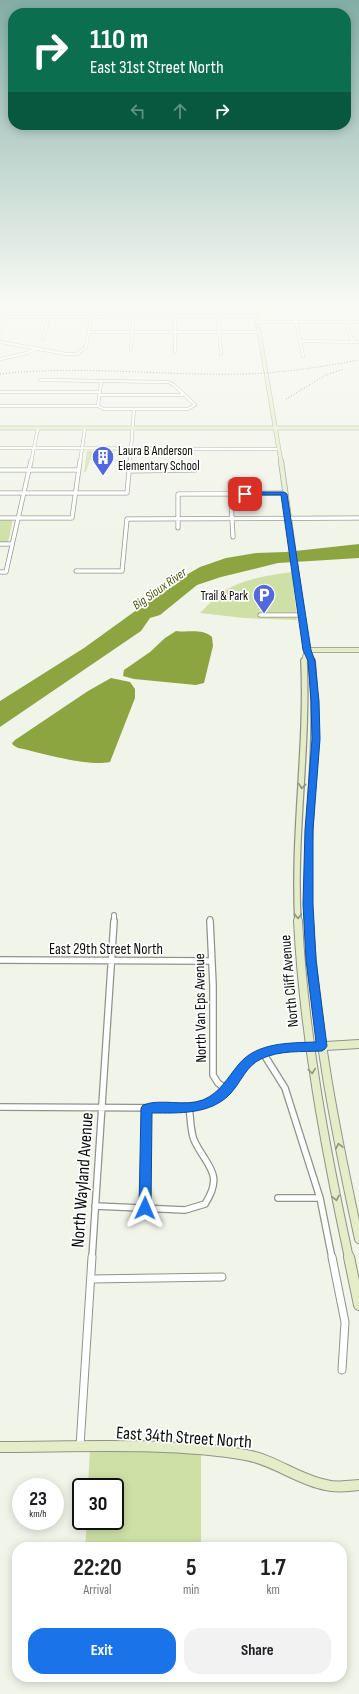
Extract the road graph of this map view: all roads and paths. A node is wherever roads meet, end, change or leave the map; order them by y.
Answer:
1 (101, 386) edge
2 (174, 386) edge
3 (268, 386) edge
4 (0, 392) edge
5 (100, 394) junction
6 (184, 395) junction
7 (0, 406) edge
8 (98, 406) junction
9 (134, 409) junction
10 (0, 428) edge
11 (38, 428) junction
12 (85, 428) junction
13 (132, 428) junction
14 (276, 428) junction
15 (304, 428) junction
16 (359, 428) edge
17 (278, 441) junction
18 (0, 448) edge
19 (34, 448) junction
20 (82, 449) junction
21 (130, 449) junction
22 (278, 449) junction
23 (0, 470) edge
24 (29, 470) junction
25 (79, 470) junction
26 (195, 470) dead end
27 (129, 471) junction
28 (230, 482) dead end
29 (0, 493) edge
30 (24, 493) junction
31 (76, 493) junction
32 (230, 494) junction
33 (284, 494) junction
34 (0, 518) edge
35 (18, 518) junction
36 (178, 518) junction
37 (232, 518) junction
38 (288, 518) junction
39 (359, 518) edge
40 (178, 528) dead end
41 (233, 537) dead end
42 (0, 544) edge
43 (12, 544) junction
44 (76, 571) dead end
45 (0, 572) edge
46 (260, 615) dead end
47 (302, 616) junction
48 (307, 650) junction
49 (359, 650) edge
50 (114, 915) dead end
51 (210, 920) dead end
52 (0, 960) edge
53 (111, 961) junction
54 (211, 961) junction
55 (359, 1044) edge
56 (309, 1046) junction
57 (322, 1046) junction
58 (263, 1053) junction
59 (227, 1090) junction
60 (0, 1107) edge
61 (102, 1108) junction
62 (147, 1108) junction
63 (189, 1108) junction
64 (278, 1198) dead end
65 (320, 1198) junction
66 (95, 1206) junction
67 (145, 1208) junction
68 (359, 1239) edge
69 (222, 1277) dead end
70 (91, 1278) junction
71 (359, 1305) edge
72 (342, 1370) dead end
73 (0, 1447) edge
74 (80, 1447) junction
75 (359, 1485) edge

1 - 5 street
2 - 6 street
3 - 14 main road, North Cliff Avenue
4 - 5 street
5 - 6 street
5 - 8 street
6 - 9 street
7 - 8 street
8 - 9 street
9 - 13 street
10 - 11 main road
11 - 12 main road
11 - 19 street
12 - 13 main road
12 - 20 street
13 - 14 main road
13 - 21 street
14 - 15 main road
14 - 17 main road, North Cliff Avenue
15 - 16 main road
15 - 17 main road
17 - 22 main road, North Cliff Avenue
18 - 19 street
19 - 20 street
19 - 24 street
20 - 21 street
20 - 25 street
21 - 22 street
21 - 27 street
22 - 33 main road, North Cliff Avenue
23 - 24 street
24 - 25 street
24 - 30 street
25 - 31 street
26 - 27 street
27 - 31 street
28 - 32 street
29 - 30 street
30 - 31 street
30 - 35 street
31 - 35 street
32 - 33 street
32 - 36 street
32 - 37 street
33 - 38 main road, North Cliff Avenue
34 - 35 street
35 - 43 street
36 - 37 street
36 - 40 street
36 - 44 street
37 - 38 street
37 - 41 street
38 - 39 street
38 - 47 main road, North Cliff Avenue
42 - 43 street
43 - 45 street
46 - 47 street
47 - 48 main road, North Cliff Avenue
48 - 49 main road
48 -> 56 main road, North Cliff Avenue
48 - 57 main road, North Cliff Avenue
50 - 53 street, North Wayland Avenue
51 - 54 street, North Van Eps Avenue
52 - 53 street, East 29th Street North
53 - 54 street, East 29th Street North
53 - 61 street, North Wayland Avenue
54 - 59 street, North Van Eps Avenue
55 - 57 main road
56 - 57 main road
56 - 58 street
56 -> 71 main road, North Cliff Avenue
68 -> 57 main road, North Cliff Avenue
58 - 59 street
58 - 65 street
59 - 63 street
60 - 61 street
61 - 62 street
61 - 66 street, North Wayland Avenue
62 - 63 street
62 - 67 street
63 - 67 street
64 - 65 street
65 - 72 street
66 - 67 street
66 - 70 street, North Wayland Avenue
69 - 70 street
70 - 74 street, North Wayland Avenue
73 - 74 main road, East 34th Street North
74 - 75 main road, East 34th Street North

